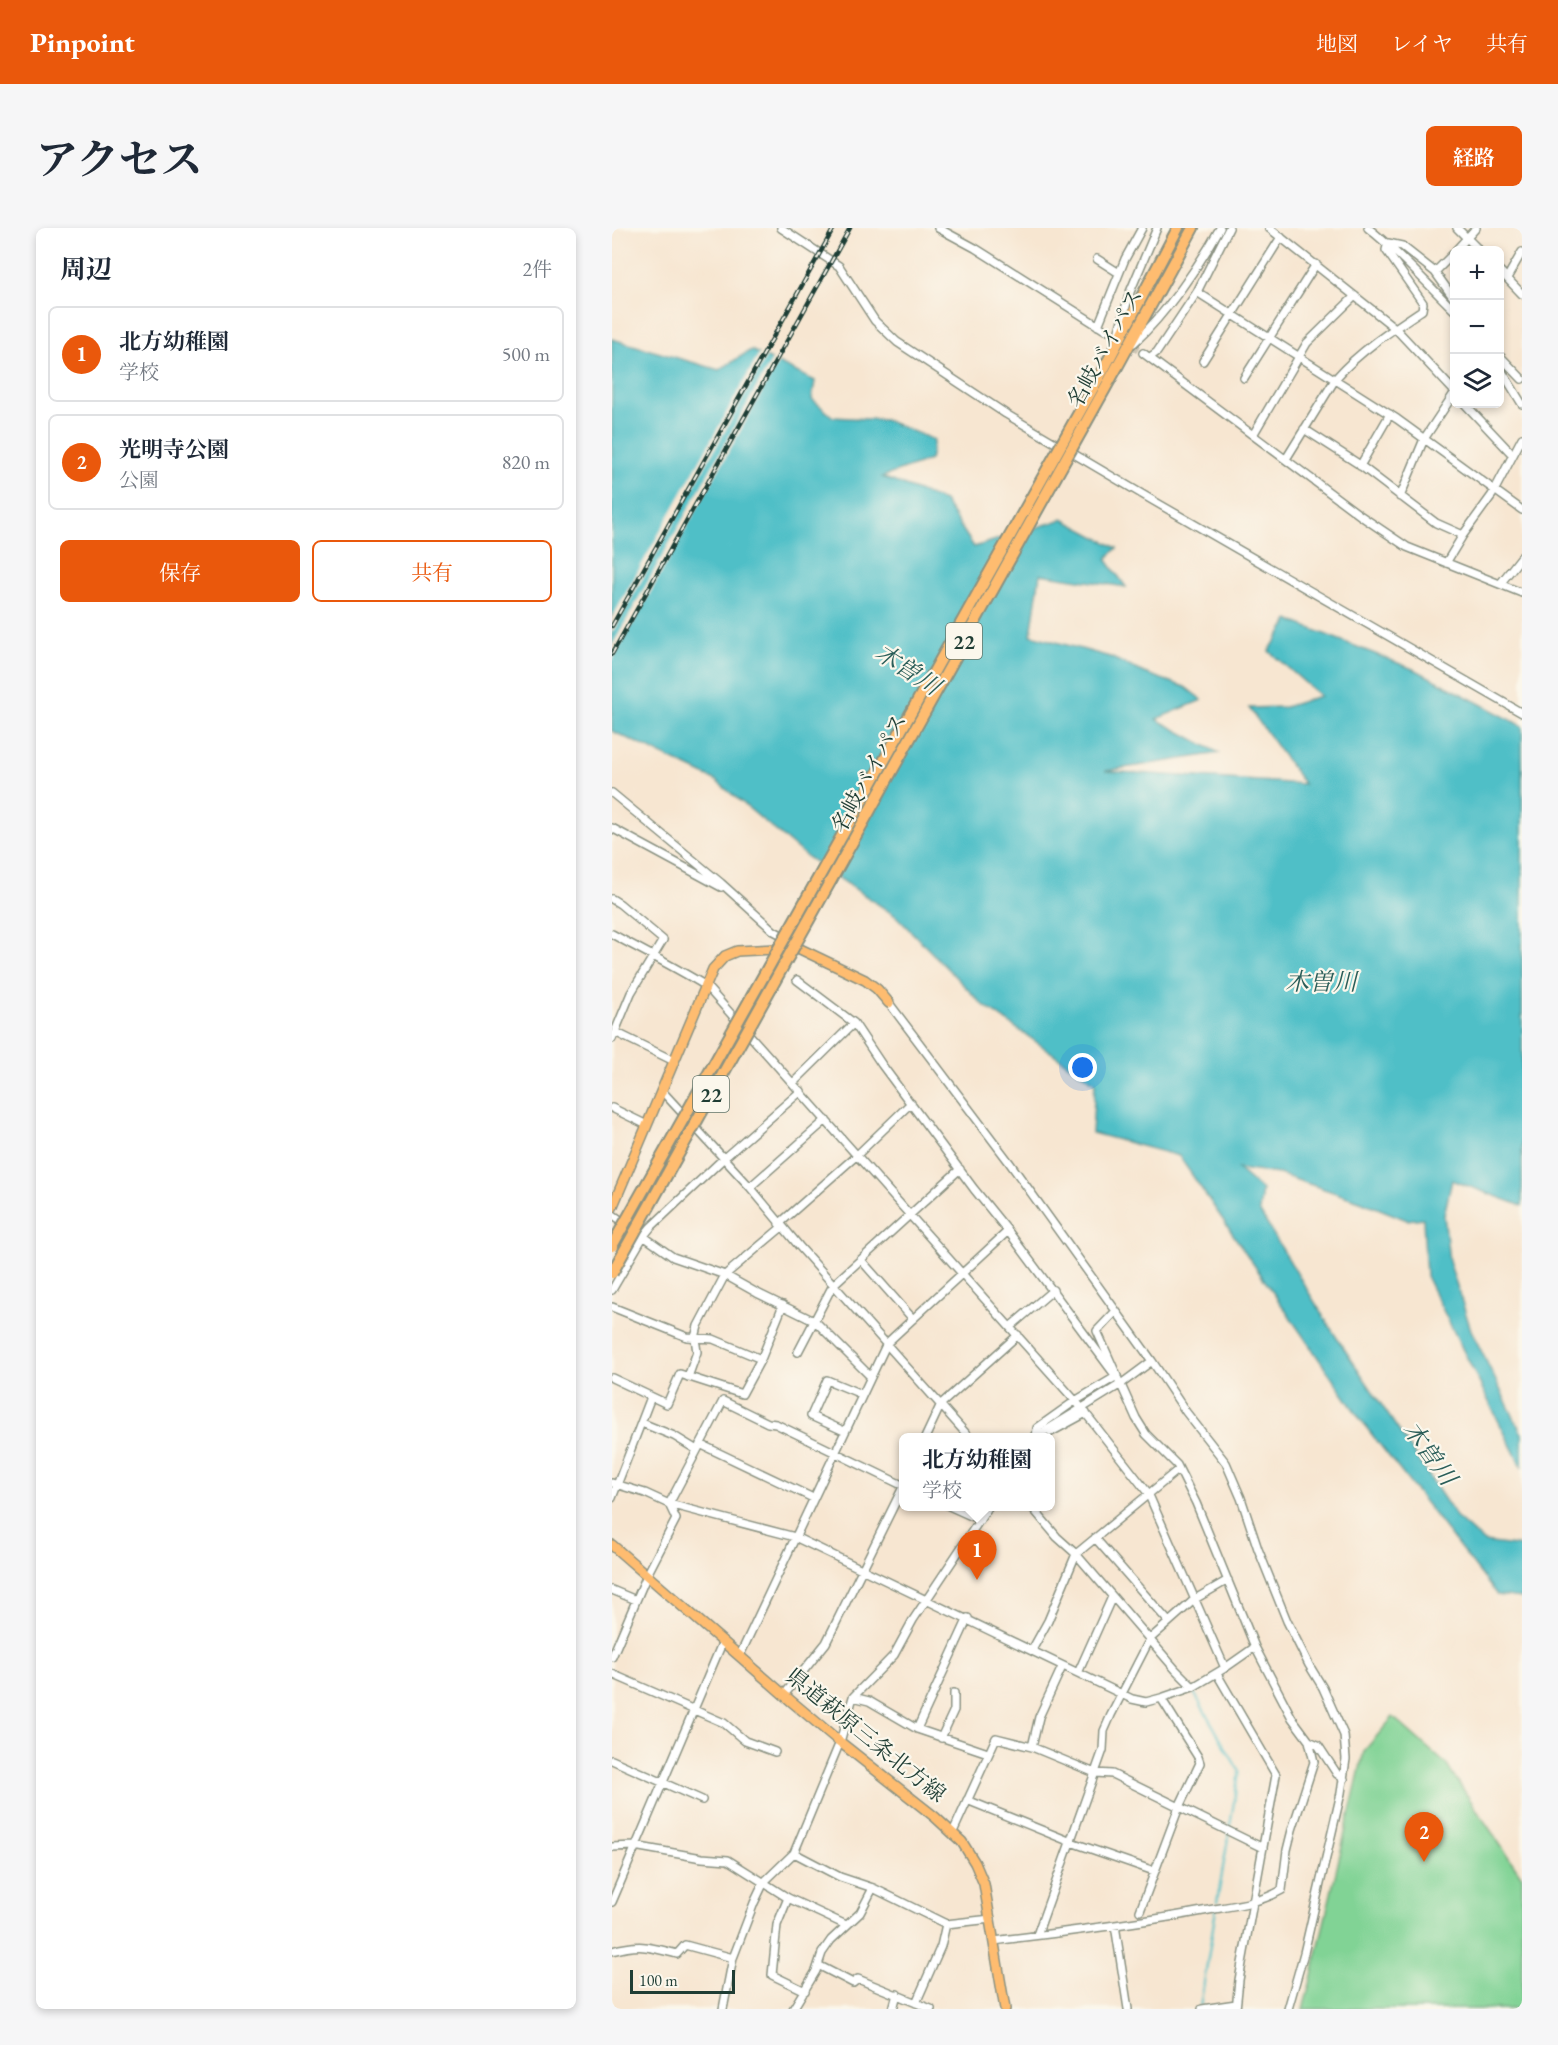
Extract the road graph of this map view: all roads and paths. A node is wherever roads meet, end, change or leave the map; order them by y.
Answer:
1 (781, 228) edge
2 (938, 228) edge
3 (1142, 228) edge
4 (1157, 228) edge
5 (1178, 228) edge
6 (1193, 228) edge
7 (1220, 228) edge
8 (1229, 228) edge
9 (1269, 228) edge
10 (1368, 228) edge
11 (1457, 228) edge
12 (1476, 228) edge
13 (1281, 237) junction
14 (1467, 239) junction
15 (1388, 243) junction
16 (1460, 246) edge
17 (1475, 246) edge
18 (1522, 252) edge
19 (1450, 256) edge
20 (1097, 259) dead end
21 (1316, 264) junction
22 (1435, 272) junction
23 (1119, 273) junction
24 (1504, 275) edge
25 (1507, 278) junction
26 (1197, 292) junction
27 (1450, 293) edge
28 (1522, 294) edge
29 (1355, 296) junction
30 (1450, 306) edge
31 (1232, 314) junction
32 (1395, 328) junction
33 (1271, 337) junction
34 (1126, 350) junction
35 (1301, 356) junction
36 (1504, 360) edge
37 (1112, 361) junction
38 (1203, 361) dead end
39 (1504, 375) edge
40 (1244, 378) dead end
41 (1336, 378) junction
42 (1522, 379) edge
43 (1522, 404) edge
44 (1469, 408) edge
45 (1390, 414) junction
46 (1304, 429) junction
47 (1253, 435) junction
48 (1522, 438) edge
49 (1425, 439) junction
50 (1512, 454) junction
51 (1286, 459) junction
52 (1360, 466) junction
53 (1494, 490) junction
54 (1400, 497) junction
55 (1522, 510) edge
56 (1463, 535) junction
57 (1522, 556) edge
58 (1446, 563) junction
59 (1500, 584) junction
60 (1522, 593) edge
61 (1522, 713) edge
62 (612, 793) edge
63 (612, 828) edge
64 (731, 893) junction
65 (612, 899) edge
66 (612, 933) edge
67 (798, 948) junction
68 (652, 957) junction
69 (798, 980) dead end
70 (706, 986) junction
71 (889, 1003) joint
72 (854, 1023) junction
73 (613, 1035) edge
74 (674, 1061) junction
75 (793, 1083) junction
76 (662, 1091) junction
77 (801, 1091) junction
78 (911, 1103) junction
79 (612, 1108) edge
80 (826, 1120) junction
81 (647, 1125) junction
82 (856, 1156) junction
83 (724, 1158) junction
84 (960, 1170) junction
85 (750, 1187) junction
86 (612, 1208) edge
87 (612, 1214) edge
88 (908, 1215) junction
89 (781, 1225) junction
90 (1008, 1232) junction
91 (643, 1236) junction
92 (612, 1246) edge
93 (861, 1260) junction
94 (612, 1273) edge
95 (963, 1274) junction
96 (725, 1275) junction
97 (833, 1285) junction
98 (612, 1290) edge
99 (1053, 1290) junction
100 (783, 1305) junction
101 (613, 1309) edge
102 (1116, 1311) junction
103 (913, 1319) junction
104 (816, 1322) junction
105 (1010, 1327) junction
106 (1018, 1335) junction
107 (695, 1338) junction
108 (887, 1343) junction
109 (798, 1352) dead end
110 (761, 1359) junction
111 (1152, 1361) junction
112 (870, 1376) junction
113 (688, 1377) junction
114 (612, 1378) edge
115 (1118, 1378) junction
116 (1122, 1387) dead end
117 (729, 1390) junction
118 (861, 1394) junction
119 (651, 1397) junction
120 (723, 1401) junction
121 (940, 1404) junction
122 (1081, 1407) junction
123 (642, 1423) junction
124 (844, 1431) junction
125 (927, 1433) edge
126 (966, 1433) edge
127 (1037, 1433) edge
128 (1043, 1433) edge
129 (1048, 1433) edge
130 (699, 1448) junction
131 (835, 1452) junction
132 (1179, 1469) junction
133 (899, 1483) edge
134 (615, 1484) edge
135 (899, 1493) edge
136 (1148, 1493) junction
137 (612, 1498) edge
138 (813, 1498) junction
139 (669, 1504) junction
140 (959, 1511) edge
141 (985, 1511) edge
142 (1035, 1511) edge
143 (980, 1521) junction
144 (795, 1537) junction
145 (1095, 1538) junction
146 (612, 1545) edge
147 (1076, 1554) junction
148 (863, 1569) junction
149 (647, 1575) junction
150 (1228, 1580) junction
151 (612, 1590) edge
152 (1112, 1597) junction
153 (927, 1599) junction
154 (1195, 1599) junction
155 (636, 1600) junction
156 (968, 1618) junction
157 (1168, 1621) junction
158 (1150, 1639) junction
159 (723, 1641) junction
160 (1254, 1647) junction
161 (1032, 1650) junction
162 (740, 1655) junction
163 (612, 1657) edge
164 (1062, 1667) junction
165 (1225, 1668) junction
166 (1078, 1673) junction
167 (612, 1674) edge
168 (1217, 1674) junction
169 (1193, 1687) junction
170 (954, 1693) dead end
171 (784, 1695) junction
172 (1122, 1695) junction
173 (853, 1697) junction
174 (1161, 1698) junction
175 (693, 1708) junction
176 (917, 1729) junction
177 (941, 1738) junction
178 (1309, 1741) junction
179 (840, 1742) junction
180 (1032, 1747) junction
181 (775, 1752) dead end
182 (988, 1752) junction
183 (612, 1760) edge
184 (1095, 1773) junction
185 (1344, 1779) junction
186 (661, 1782) junction
187 (702, 1800) dead end
188 (967, 1800) junction
189 (1179, 1807) junction
190 (952, 1832) junction
191 (1071, 1842) junction
192 (634, 1846) junction
193 (612, 1847) edge
194 (1263, 1848) junction
195 (794, 1853) junction
196 (1154, 1871) junction
197 (764, 1882) junction
198 (873, 1888) junction
199 (788, 1898) junction
200 (612, 1902) edge
201 (1254, 1902) junction
202 (1140, 1911) dead end
203 (990, 1919) junction
204 (946, 1924) junction
205 (846, 1925) junction
206 (1115, 1925) junction
207 (1037, 1935) junction
208 (994, 1941) junction
209 (612, 1951) edge
210 (733, 1958) junction
211 (818, 1965) junction
212 (805, 1991) junction
213 (897, 1994) junction
214 (916, 2003) junction
215 (1236, 2006) edge
216 (1288, 2008) edge
217 (723, 2009) edge
218 (793, 2009) edge
219 (893, 2009) edge
220 (931, 2009) edge
221 (1005, 2009) edge
222 (1128, 2009) edge
223 (1202, 2009) edge

1 - 61 street
2 - 23 street
3 - 23 street
4 - 37 street
5 - 37 highway, 名岐バイパス / 22
6 - 34 highway, 名岐バイパス / 22
7 - 34 street
8 - 26 street
9 - 13 street
10 - 15 street
11 - 14 street
12 - 14 street
13 - 21 street
13 - 31 street
14 - 16 street
14 - 17 street
15 - 22 street
15 - 30 street
15 - 32 street
18 - 25 street
19 - 22 street
20 - 23 street
21 - 29 street
21 - 33 street
22 - 27 street
24 - 25 street
25 - 28 street
26 - 31 street
26 - 47 street
29 - 32 street
29 - 35 street
31 - 33 street
31 - 38 street
32 - 41 street
32 - 49 street
33 - 35 street
33 - 40 street
34 - 37 highway, 名岐バイパス / 22
35 - 41 street
35 - 47 street
36 - 42 street
37 - 92 highway, 名岐バイパス / 22, bridge
37 - 94 highway, 名岐バイパス / 22, bridge
39 - 43 street
41 - 45 street
41 - 46 street
44 - 50 street
45 - 49 street
45 - 52 street
46 - 51 street
46 - 52 street
47 - 51 street
48 - 50 street
49 - 53 street
49 - 54 street
50 - 53 street
51 - 58 street
52 - 54 street
53 - 55 street
53 - 56 street
54 - 56 street
56 - 58 street
57 - 59 street
58 - 59 street
59 - 60 street
62 - 64 street
63 - 64 street
64 - 67 street
65 - 68 street
66 - 68 street
67 - 70 main road
67 - 71 main road
68 - 70 street
68 - 73 street
69 - 72 street
70 - 74 main road
70 - 75 street
71 - 102 street
72 - 75 street
72 - 78 street
73 - 74 street
74 - 76 main road
75 - 77 street
76 - 81 main road
76 - 83 street
77 - 80 street
77 - 83 street
78 - 82 street
78 - 84 street
79 - 81 street
80 - 82 street
80 - 85 street
81 - 86 main road
82 - 88 street
82 - 89 street
83 - 85 street
83 - 91 street
84 - 88 street
84 - 90 street
85 - 89 street
87 - 91 street
88 - 93 street
88 - 95 street
89 - 96 street
89 - 97 street
90 - 95 street
90 - 99 street
91 - 96 street
91 - 98 street
93 - 97 street
93 - 103 street
95 - 103 street
95 - 105 street
96 - 100 street
96 - 107 street
97 - 104 street
97 - 108 street
99 - 105 street
99 - 115 street
100 - 104 street
100 - 110 street
101 - 107 street
102 - 111 street
102 - 115 street
103 - 108 street
104 - 109 street
104 - 112 street
105 - 106 street
106 - 121 street
106 - 122 street
107 - 110 street
107 - 113 street
108 - 112 street
108 - 121 street
110 - 117 street
111 - 128 street
111 - 185 street
112 - 118 street
113 - 117 street
113 - 119 street
114 - 119 street
115 - 122 street
116 - 132 street
117 - 120 street
118 - 124 street
118 - 124 street
119 - 123 street
120 - 130 street
120 - 131 street
121 - 125 street
121 - 126 street
122 - 127 street
122 - 129 street
122 - 136 street
123 - 130 street
123 - 134 street
124 - 131 street
130 - 138 street
130 - 139 street
131 - 133 street
131 - 138 street
132 - 136 street
132 - 150 street
134 - 137 street
134 - 139 street
135 - 148 street
136 - 145 street
136 - 154 street
138 - 144 street
139 - 144 street
139 - 149 street
140 - 143 street
141 - 143 street
142 - 147 street
143 - 153 street
144 - 148 street
144 - 162 street
145 - 147 street
145 - 157 street
146 - 149 main road, 県道萩原三条北方線
147 - 152 street
147 - 161 street
148 - 153 street
148 - 171 street
149 - 155 street
149 - 159 main road, 県道萩原三条北方線
150 - 154 street
150 - 160 street
151 - 155 street
152 - 158 street
152 - 166 street
153 - 156 street
153 - 173 street
154 - 157 street
154 - 165 street
155 - 163 street
156 - 161 street
156 - 176 street
157 - 158 street
158 - 169 street
158 - 172 street
159 - 162 main road, 県道萩原三条北方線
159 - 175 street
160 - 165 street
160 - 178 street
161 - 164 street
162 - 171 main road, 県道萩原三条北方線
164 - 166 street
164 - 180 street
165 - 168 street
166 - 172 street
167 - 175 street
168 - 169 street
168 - 194 street
169 - 174 street
170 - 177 street
171 - 179 main road, 県道萩原三条北方線
172 - 174 street
172 - 184 street
173 - 176 street
173 - 179 street
174 - 189 street
175 - 181 street
175 - 186 street
176 - 177 street
177 - 182 street
178 - 185 street
178 - 201 street
179 - 190 main road, 県道萩原三条北方線
179 - 195 street
180 - 182 street
180 - 184 street
182 - 188 street
183 - 186 street
184 - 189 street
184 - 191 street
185 - 216 street
186 - 187 street
186 - 192 street
188 - 190 street
188 - 191 street
189 - 194 street
189 - 196 street
190 - 203 main road, 県道萩原三条北方線
191 - 196 street
191 - 207 street
192 - 193 street
192 - 197 street
192 - 200 street
194 - 201 street
195 - 197 street
195 - 198 street
196 - 202 street
197 - 199 street
197 - 210 street
198 - 204 street
198 - 205 street
199 - 205 street
199 - 212 street
201 - 206 street
201 - 215 street
203 - 204 street
203 - 208 main road, 県道萩原三条北方線
204 - 214 street
205 - 211 street
206 - 207 street
206 - 222 street
207 - 208 street
208 - 221 main road, 県道萩原三条北方線
209 - 210 street
210 - 217 street
211 - 212 street
211 - 213 street
212 - 218 street
213 - 214 street
213 - 219 street
214 - 220 street
215 - 223 street

